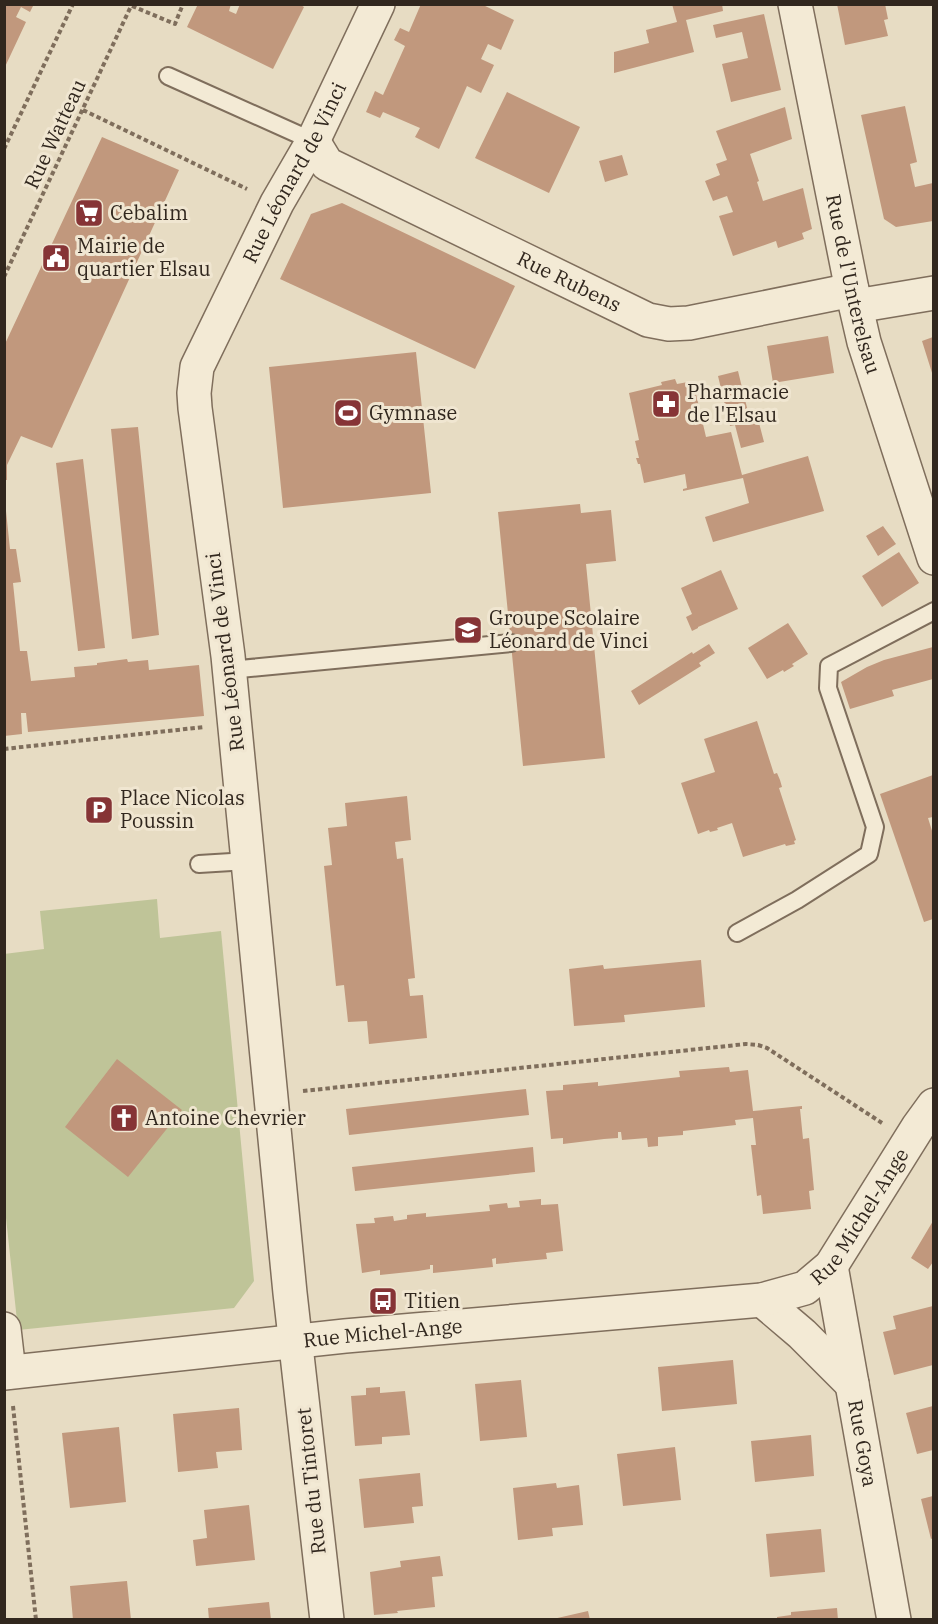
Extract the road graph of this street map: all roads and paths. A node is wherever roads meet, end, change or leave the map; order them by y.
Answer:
1 (73, 4) edge
2 (183, 4) edge
3 (378, 4) edge
4 (795, 4) edge
5 (132, 5) edge
6 (168, 76) dead end
7 (83, 110) junction
8 (313, 141) junction
9 (4, 149) edge
10 (277, 203) junction
11 (4, 277) edge
12 (933, 293) edge
13 (854, 298) junction
14 (933, 558) edge
15 (933, 611) edge
16 (511, 643) dead end
17 (229, 670) junction
18 (234, 724) junction
19 (4, 749) edge
20 (248, 861) junction
21 (199, 864) dead end
22 (737, 933) dead end
23 (271, 1094) junction
24 (933, 1105) edge
25 (910, 1142) junction
26 (831, 1266) junction
27 (762, 1300) junction
28 (4, 1329) edge
29 (295, 1342) junction
30 (7, 1372) edge
31 (852, 1384) junction
32 (36, 1620) edge
33 (327, 1620) edge
34 (894, 1620) edge

1 - 9 path, Rue Watteau
2 - 5 path
3 - 8 street, Rue Léonard de Vinci
4 - 13 street, Rue de l'Unterelsau
5 - 7 path, Rue Watteau
6 - 8 lane
7 - 10 path
7 - 11 path, Rue Watteau
8 - 10 street, Rue Léonard de Vinci
8 - 13 street, Rue Rubens
10 - 17 street, Rue Léonard de Vinci
12 - 13 street, Rue Rubens
13 - 14 street, Rue de l'Unterelsau
15 - 22 lane
16 - 17 lane
17 - 18 street, Rue Léonard de Vinci
18 - 19 path
18 - 20 street, Rue Léonard de Vinci
20 - 21 lane
20 - 23 street, Rue Léonard de Vinci
23 - 25 path
23 - 29 street, Rue Léonard de Vinci
24 - 25 street, Rue Michel-Ange
25 - 26 street, Rue Michel-Ange
26 - 27 street, Rue Michel-Ange
26 - 31 street, Rue Goya
27 - 29 street, Rue Michel-Ange
27 - 31 street
28 - 30 street
29 - 30 street, Rue Michel-Ange
29 - 33 street, Rue du Tintoret
30 - 32 path
31 - 34 street, Rue Goya

